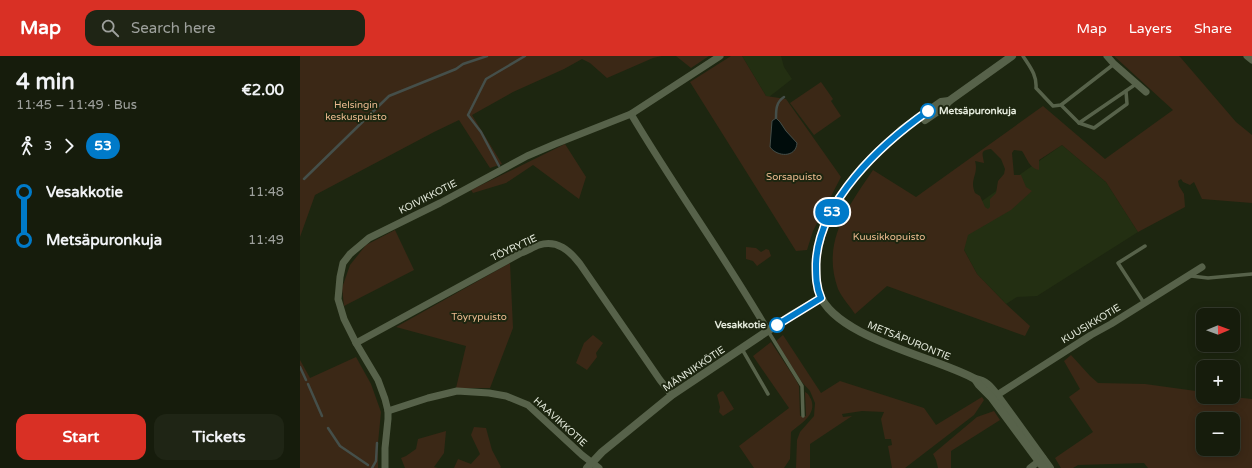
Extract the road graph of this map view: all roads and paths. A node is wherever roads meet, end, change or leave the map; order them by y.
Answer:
1 (720, 56) edge
2 (1012, 56) edge
3 (1023, 56) edge
4 (1107, 56) edge
5 (1247, 56) edge
6 (1252, 60) edge
7 (1114, 64) junction
8 (1137, 84) junction
9 (1126, 91) junction
10 (1146, 92) dead end
11 (1061, 105) junction
12 (631, 114) junction
13 (1079, 123) junction
14 (1145, 246) dead end
15 (1202, 266) dead end
16 (1252, 274) edge
17 (1188, 275) junction
18 (821, 298) junction
19 (1144, 303) junction
20 (768, 332) junction
21 (356, 343) junction
22 (742, 349) junction
23 (768, 394) dead end
24 (672, 395) junction
25 (995, 397) junction
26 (388, 411) junction
27 (803, 416) dead end
28 (1042, 462) edge
29 (593, 466) edge
30 (386, 468) edge
31 (1030, 468) edge
32 (1050, 468) edge

1 - 12 street, KOIVIKKOTIE
2 - 18 street, METSÄPURONTIE
3 - 11 lane
4 - 7 street
5 - 6 street
7 - 8 street
7 - 11 lane
8 - 9 lane
8 - 10 street
9 - 13 lane
9 - 13 lane
11 - 13 lane
12 - 20 street
12 - 21 street, KOIVIKKOTIE
14 - 19 lane
15 - 17 street, KUUSIKKOTIE
16 - 17 lane
17 - 19 street, KUUSIKKOTIE
18 - 20 street, MÄNNIKKÖTIE
18 - 25 street, METSÄPURONTIE
19 - 25 street, KUUSIKKOTIE
20 - 22 street, MÄNNIKKÖTIE
20 - 27 lane
21 - 24 street, TÖYRYTIE
21 - 26 street, KOIVIKKOTIE
22 - 23 lane
22 - 24 street, MÄNNIKKÖTIE
24 - 29 street, MÄNNIKKÖTIE
25 - 28 street, METSÄPURONTIE
26 - 29 street, HAAVIKKOTIE
26 - 30 street, KOIVIKKOTIE
28 - 31 street
28 - 32 street, METSÄPURONTIE

